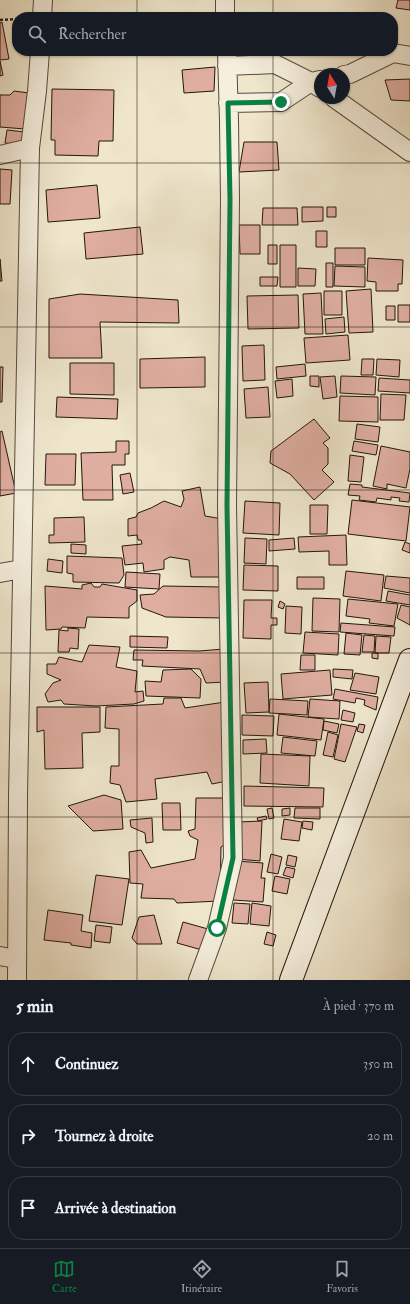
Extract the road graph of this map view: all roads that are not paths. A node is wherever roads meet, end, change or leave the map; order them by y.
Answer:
1 (43, 0) edge
2 (225, 0) edge
3 (42, 12) edge
4 (225, 12) edge
5 (398, 54) edge
6 (40, 56) edge
7 (387, 56) edge
8 (410, 56) edge
9 (227, 59) edge
10 (350, 74) edge
11 (314, 82) edge
12 (314, 85) edge
13 (228, 103) junction
14 (342, 104) edge
15 (30, 148) junction
16 (410, 152) edge
17 (0, 155) edge
18 (22, 569) junction
19 (0, 573) edge
20 (410, 660) edge
21 (9, 958) edge
22 (17, 980) edge
23 (198, 980) edge
24 (291, 980) edge

1 - 3 street
2 - 4 street
5 - 8 street
6 - 15 street
7 - 10 street
9 - 11 street
9 - 13 street
12 - 13 street
13 - 23 street
14 - 16 street
15 - 17 street
15 - 18 street
18 - 19 street
18 - 21 street
20 - 24 street
21 - 22 street

